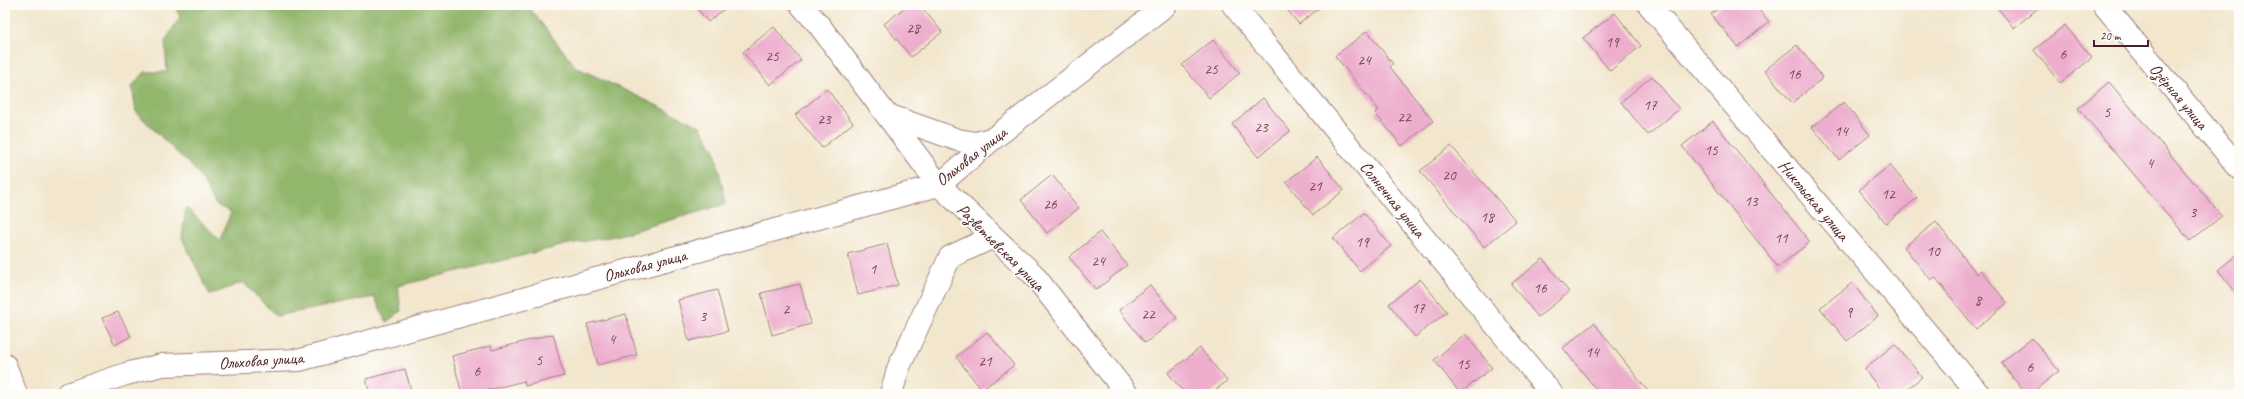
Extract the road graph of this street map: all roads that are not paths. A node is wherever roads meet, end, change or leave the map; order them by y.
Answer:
1 (801, 5) edge
2 (1166, 5) edge
3 (1233, 5) edge
4 (1649, 5) edge
5 (2104, 5) edge
6 (888, 116) junction
7 (994, 138) junction
8 (2239, 168) edge
9 (939, 185) junction
10 (993, 238) junction
11 (5, 365) edge
12 (16, 394) edge
13 (67, 394) edge
14 (891, 394) edge
15 (1127, 394) edge
16 (1552, 394) edge
17 (1979, 394) edge

1 - 6 street, Разветьевская улица
2 - 7 street, Ольховая улица
3 - 16 street, Солнечная улица
4 - 17 street, Никольская улица
5 - 8 street, Озёрная улица
6 - 7 street
6 - 9 street, Разветьевская улица
7 - 9 street, Ольховая улица
9 - 10 street, Разветьевская улица
9 - 13 street, Ольховая улица
10 - 14 street
10 - 15 street, Разветьевская улица
11 - 12 street

